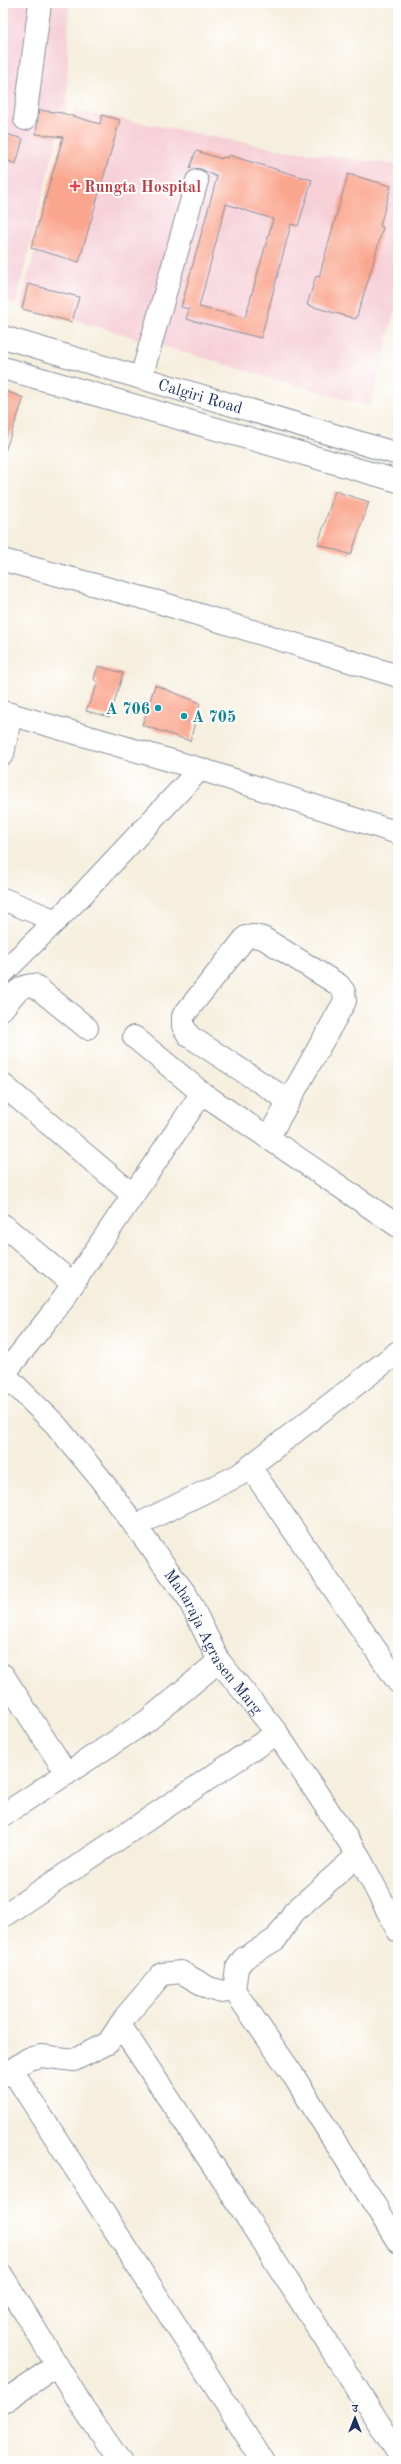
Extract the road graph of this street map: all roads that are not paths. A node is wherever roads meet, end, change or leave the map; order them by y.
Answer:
1 (40, 3) edge
2 (25, 119) dead end
3 (197, 181) dead end
4 (3, 337) edge
5 (3, 368) edge
6 (141, 378) junction
7 (398, 454) edge
8 (398, 481) edge
9 (3, 560) edge
10 (398, 676) edge
11 (7, 713) edge
12 (3, 754) edge
13 (200, 769) junction
14 (398, 833) edge
15 (3, 899) edge
16 (56, 921) junction
17 (3, 973) edge
18 (3, 1008) edge
19 (87, 1028) dead end
20 (134, 1037) dead end
21 (3, 1086) edge
22 (202, 1093) junction
23 (289, 1101) junction
24 (268, 1138) junction
25 (133, 1195) junction
26 (3, 1225) edge
27 (398, 1226) edge
28 (73, 1284) junction
29 (398, 1352) edge
30 (3, 1373) edge
31 (250, 1467) junction
32 (135, 1526) junction
33 (219, 1661) junction
34 (3, 1675) edge
35 (398, 1682) edge
36 (277, 1733) junction
37 (67, 1774) junction
38 (3, 1815) edge
39 (358, 1854) junction
40 (3, 1916) edge
41 (398, 1931) edge
42 (234, 1990) junction
43 (120, 2026) junction
44 (7, 2073) edge
45 (398, 2242) edge
46 (3, 2277) edge
47 (57, 2366) junction
48 (3, 2402) edge
49 (398, 2453) edge
50 (116, 2460) edge
51 (263, 2461) edge

1 - 2 street
3 - 6 street
4 - 6 street, Calgiri Road
5 - 8 street, Calgiri Road
6 - 7 street, Calgiri Road
9 - 10 street
11 - 12 street
11 - 13 street
13 - 14 street
13 - 16 street
15 - 16 street
16 - 17 street
18 - 19 street
20 - 22 street
21 - 25 street
22 - 24 street
22 - 25 street
23 - 23 street
23 - 24 street
24 - 27 street
25 - 28 street
26 - 28 street
28 - 30 street
29 - 31 street
30 - 32 street, Maharaja Agrasen Marg
31 - 32 street
31 - 35 street
32 - 33 street, Maharaja Agrasen Marg
33 - 36 street, Maharaja Agrasen Marg
33 - 37 street
34 - 37 street
36 - 39 street, Maharaja Agrasen Marg
36 - 40 street
37 - 38 street
39 - 41 street, Maharaja Agrasen Marg
39 - 42 street
42 - 43 street
42 - 45 street
43 - 44 street
43 - 49 street
44 - 51 street
46 - 47 street
47 - 48 street
47 - 50 street

